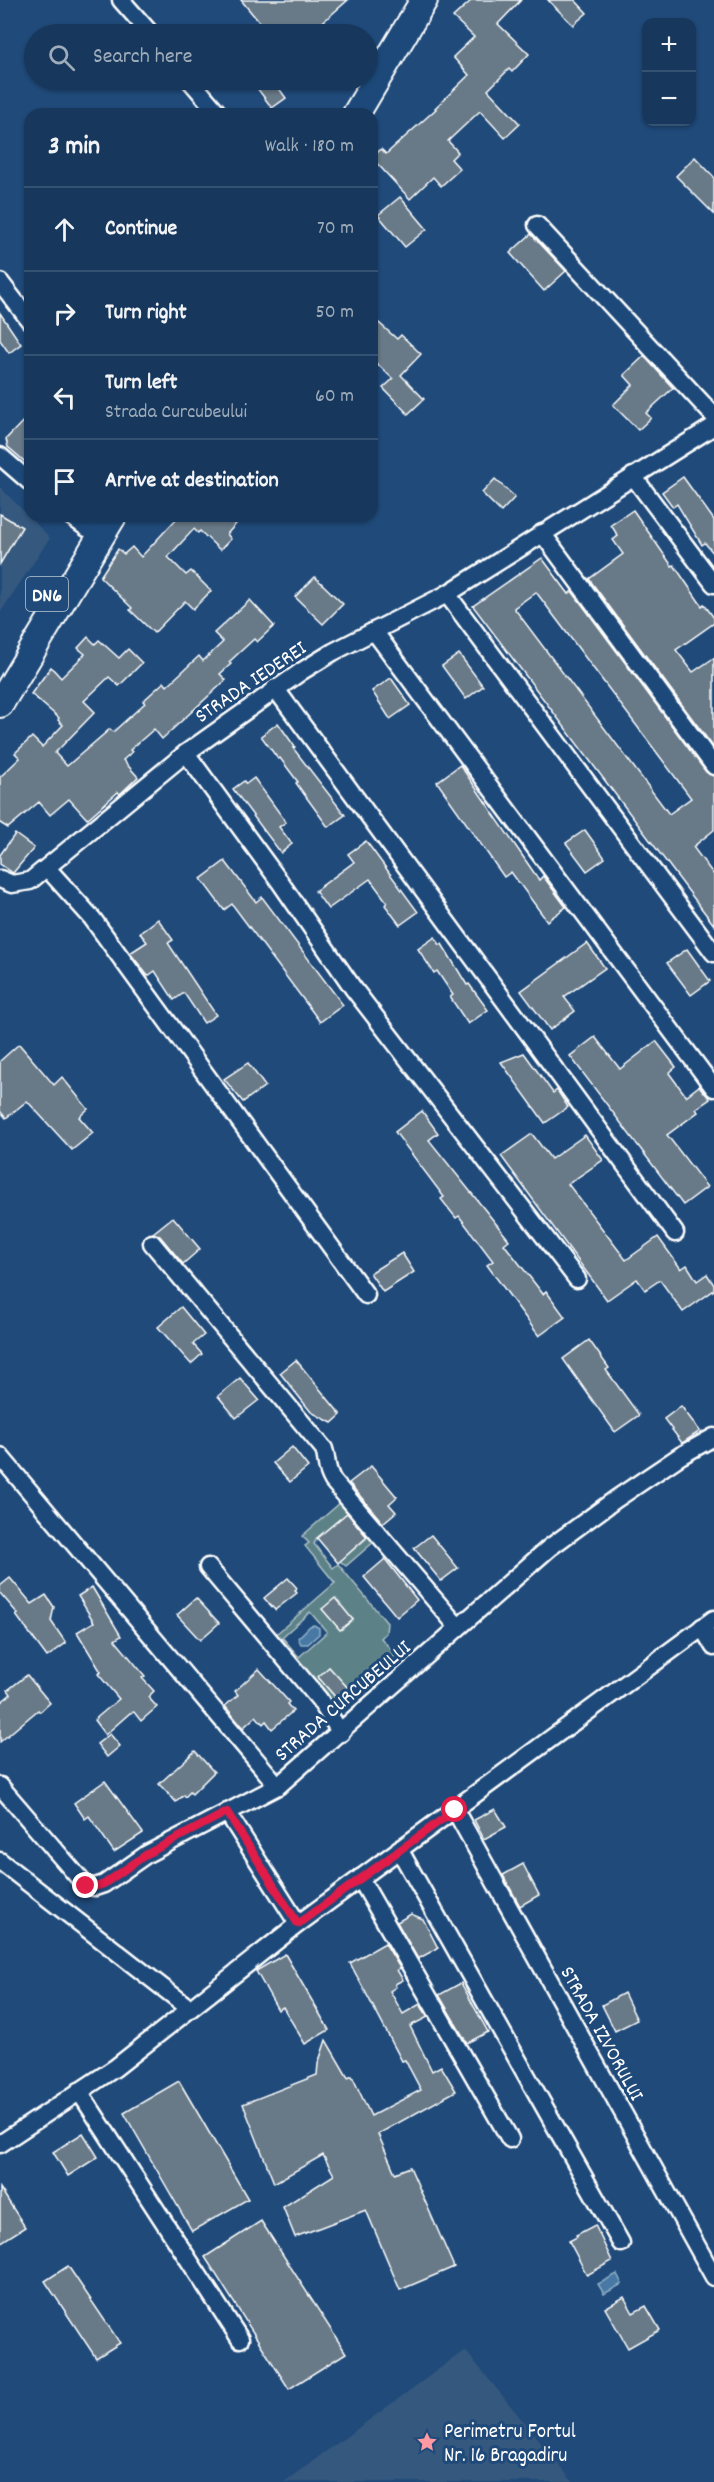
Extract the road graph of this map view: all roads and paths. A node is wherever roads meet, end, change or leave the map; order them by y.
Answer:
1 (121, 0) edge
2 (406, 0) edge
3 (424, 0) edge
4 (142, 24) edge
5 (378, 46) edge
6 (378, 77) edge
7 (199, 90) edge
8 (352, 90) edge
9 (370, 90) edge
10 (214, 108) edge
11 (341, 108) edge
12 (360, 108) edge
13 (537, 225) dead end
14 (0, 282) edge
15 (24, 313) edge
16 (714, 416) edge
17 (714, 426) edge
18 (0, 456) edge
19 (633, 476) junction
20 (24, 477) edge
21 (83, 522) edge
22 (108, 522) edge
23 (542, 533) junction
24 (714, 584) edge
25 (447, 594) junction
26 (374, 631) junction
27 (0, 672) edge
28 (275, 688) junction
29 (0, 704) edge
30 (186, 753) junction
31 (714, 766) edge
32 (47, 868) junction
33 (0, 879) edge
34 (714, 953) edge
35 (714, 1088) edge
36 (675, 1233) dead end
37 (152, 1243) dead end
38 (577, 1280) dead end
39 (366, 1294) dead end
40 (714, 1437) edge
41 (0, 1456) edge
42 (208, 1567) dead end
43 (708, 1623) edge
44 (458, 1627) junction
45 (714, 1647) edge
46 (341, 1733) junction
47 (278, 1785) junction
48 (0, 1786) edge
49 (455, 1810) junction
50 (227, 1812) junction
51 (399, 1850) junction
52 (0, 1861) edge
53 (360, 1878) junction
54 (298, 1924) junction
55 (189, 2008) junction
56 (79, 2091) junction
57 (510, 2139) dead end
58 (0, 2144) edge
59 (621, 2243) dead end
60 (714, 2277) edge
61 (240, 2339) dead end

1 - 4 street
2 - 5 highway
3 - 6 highway
7 - 10 street
8 - 11 highway
9 - 12 highway
13 - 16 street
14 - 15 street
17 - 19 street, STRADA IEDEREI
18 - 20 street
19 - 23 street, STRADA IEDEREI
19 - 24 street
21 - 27 highway, DN6
22 - 29 highway, DN6
23 - 25 street, STRADA IEDEREI
23 - 31 street
25 - 26 street, STRADA IEDEREI
25 - 34 street
26 - 28 street, STRADA IEDEREI
26 - 35 street
28 - 30 street, STRADA IEDEREI
28 - 36 street
30 - 32 street, STRADA IEDEREI
30 - 38 street
32 - 33 street, STRADA IEDEREI
32 - 39 street
37 - 44 street
40 - 44 street, STRADA CURCUBEULUI
41 - 47 street
42 - 46 street
43 - 45 street
43 - 49 street
44 - 46 street, STRADA CURCUBEULUI
46 - 47 street, STRADA CURCUBEULUI
47 - 50 street, STRADA CURCUBEULUI
48 - 50 street, STRADA CURCUBEULUI
49 - 51 street
49 - 60 street, STRADA IZVORULUI
50 - 54 street
51 - 53 street
51 - 59 street
52 - 55 street
53 - 54 street
53 - 57 street
54 - 55 street
55 - 56 street
56 - 58 street
56 - 61 street

